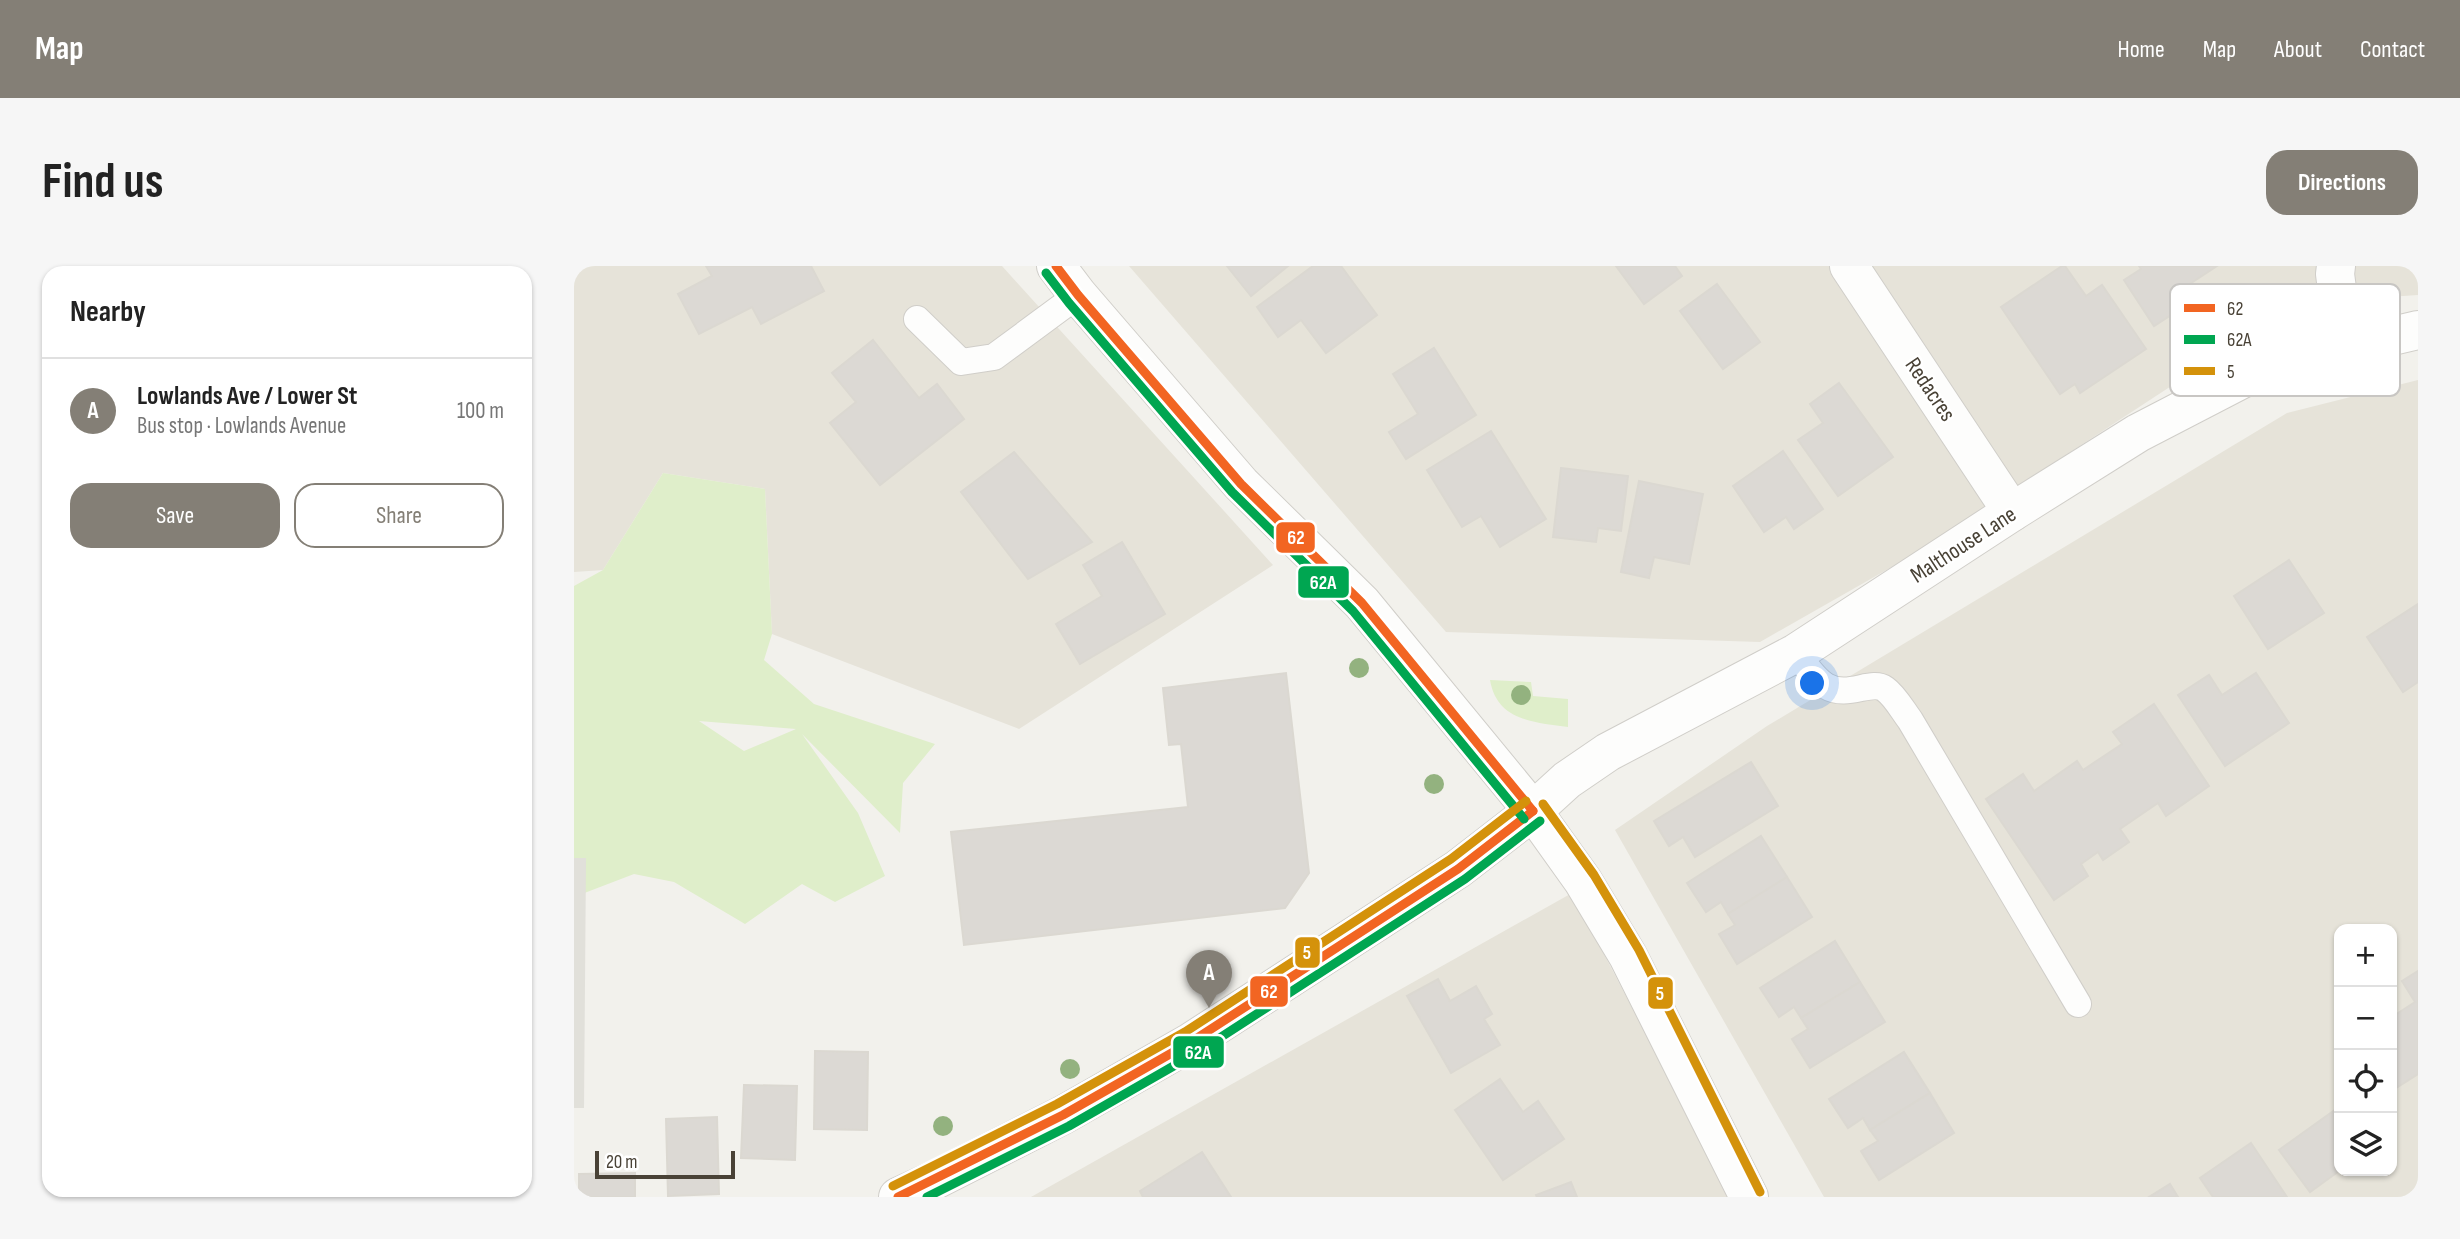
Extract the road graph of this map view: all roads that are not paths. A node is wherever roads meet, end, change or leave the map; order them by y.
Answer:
1 (1849, 266) edge
2 (2336, 266) edge
3 (1067, 281) edge
4 (2336, 284) edge
5 (917, 319) dead end
6 (2418, 330) edge
7 (2400, 335) edge
8 (2209, 396) edge
9 (2012, 512) junction
10 (1796, 653) junction
11 (1533, 811) junction
12 (2078, 1004) dead end
13 (898, 1197) edge
14 (1749, 1197) edge

1 - 9 street, Redacres
2 - 4 street
3 - 5 lane
3 - 11 street
6 - 7 street, Malthouse Lane
8 - 9 street, Malthouse Lane
9 - 10 street, Malthouse Lane
10 - 11 street, Malthouse Lane
10 - 12 lane
11 - 13 street, Malthouse Lane
11 - 14 street

